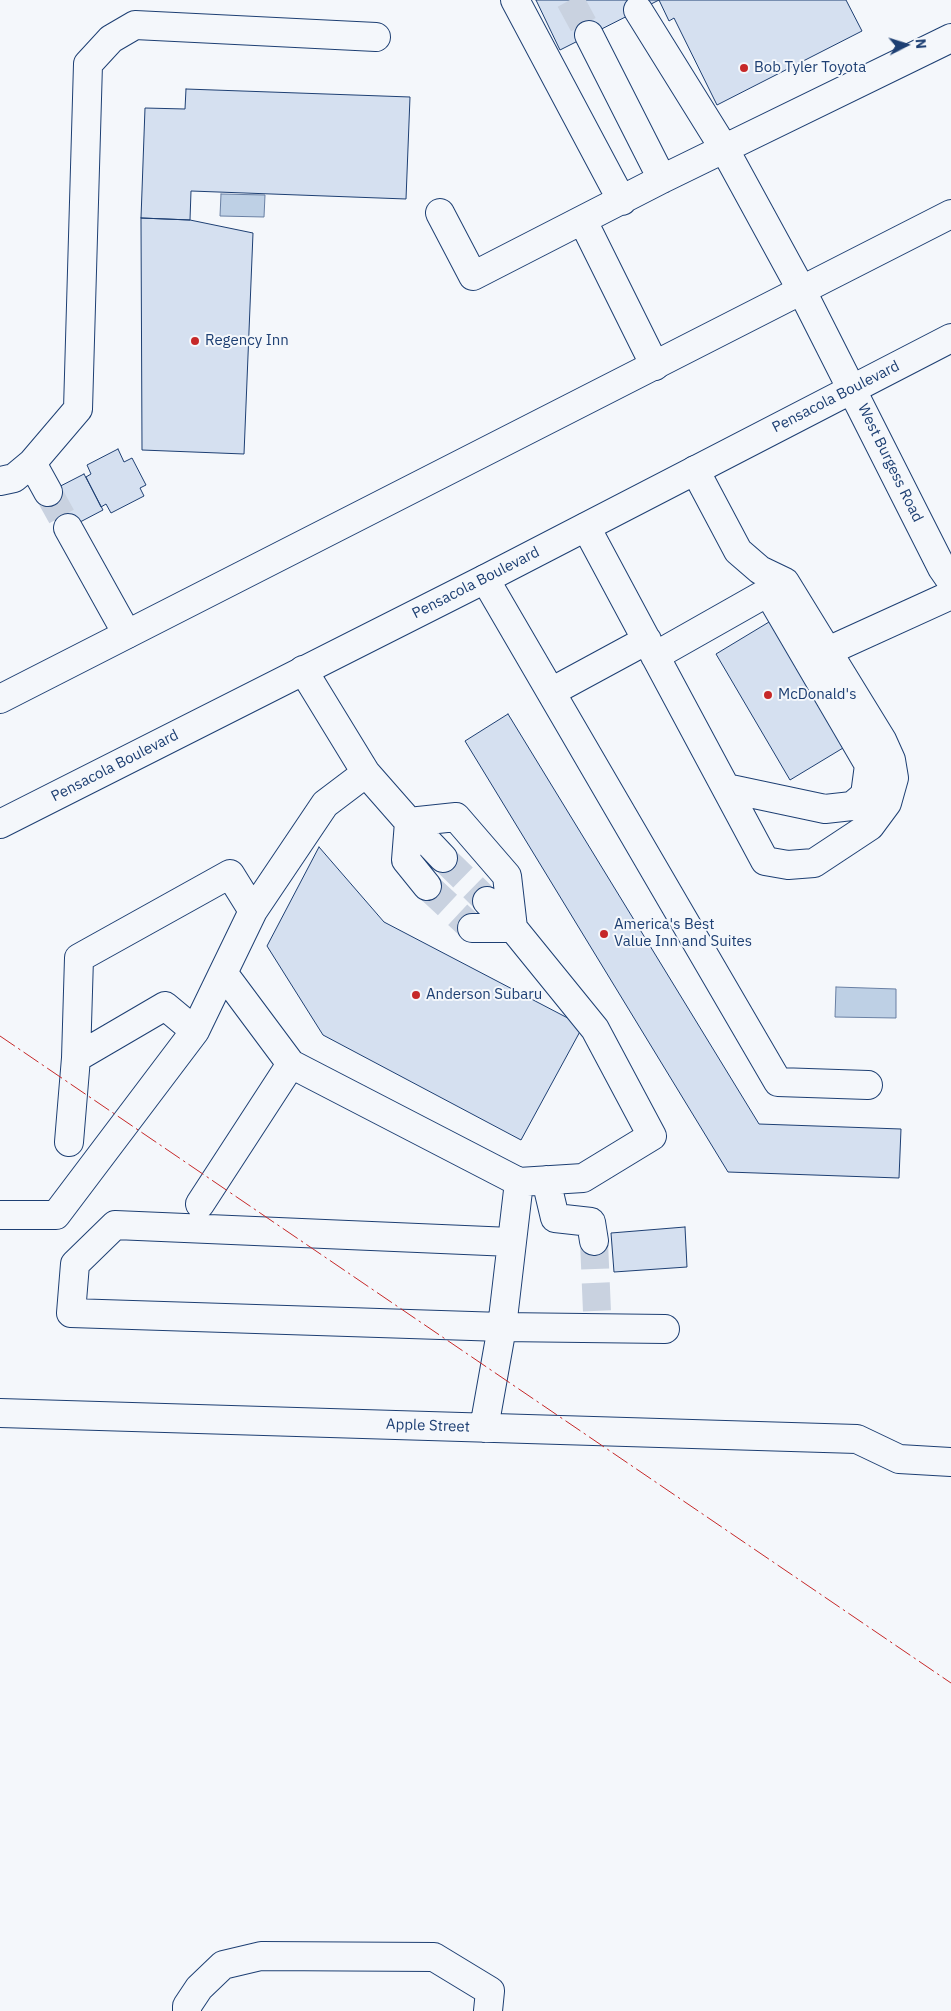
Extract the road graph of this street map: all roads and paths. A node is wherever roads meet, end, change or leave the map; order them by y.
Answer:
1 (515, 0) edge
2 (638, 10) dead end
3 (589, 35) tunnel mouth
4 (376, 37) dead end
5 (951, 38) edge
6 (725, 150) junction
7 (662, 179) junction
8 (622, 201) junction
9 (440, 213) dead end
10 (951, 214) edge
11 (583, 221) junction
12 (802, 291) junction
13 (951, 338) edge
14 (655, 366) junction
15 (854, 388) junction
16 (32, 463) junction
17 (695, 470) junction
18 (0, 482) edge
19 (48, 492) tunnel mouth
20 (586, 527) junction
21 (68, 528) tunnel mouth
22 (485, 579) junction
23 (951, 581) edge
24 (777, 587) junction
25 (951, 596) edge
26 (127, 634) junction
27 (651, 648) junction
28 (828, 652) junction
29 (303, 670) junction
30 (551, 692) junction
31 (0, 699) edge
32 (366, 773) junction
33 (726, 788) junction
34 (409, 822) junction
35 (0, 824) edge
36 (443, 858) tunnel mouth
37 (427, 886) tunnel mouth
38 (487, 901) tunnel mouth
39 (253, 911) junction
40 (472, 928) tunnel mouth
41 (513, 928) junction
42 (224, 974) junction
43 (196, 1031) junction
44 (76, 1058) junction
45 (291, 1064) junction
46 (868, 1085) dead end
47 (69, 1142) dead end
48 (546, 1180) junction
49 (519, 1182) junction
50 (200, 1204) dead end
51 (0, 1215) edge
52 (594, 1241) tunnel mouth
53 (511, 1242) junction
54 (502, 1327) junction
55 (665, 1329) dead end
56 (0, 1413) edge
57 (484, 1428) junction
58 (951, 1462) edge
59 (187, 2011) edge
60 (488, 2011) edge

1 - 8 main road
2 - 6 main road, West Burgess Road
3 - 7 main road
4 - 16 main road
5 - 6 main road
6 - 7 main road
6 - 12 main road, West Burgess Road
7 - 8 main road
8 - 11 main road
9 - 11 main road
10 - 12 main road
11 - 14 main road
12 - 14 main road
12 - 15 main road, West Burgess Road
13 - 15 main road, Pensacola Boulevard
14 - 26 main road
15 - 17 main road, Pensacola Boulevard
15 - 23 main road, West Burgess Road
16 - 18 main road
16 - 19 main road
17 - 20 main road, Pensacola Boulevard
17 - 24 main road
20 - 22 main road, Pensacola Boulevard
20 - 27 main road
21 - 26 main road
22 - 29 main road, Pensacola Boulevard
22 - 30 main road
24 - 27 main road
24 - 28 main road
24 - 33 main road
25 - 28 main road
26 - 31 main road
27 - 30 main road
27 - 33 main road
28 - 33 main road
29 - 32 main road
29 - 35 main road, Pensacola Boulevard
30 - 46 main road
32 - 34 main road
32 - 39 main road
34 - 36 main road
34 - 37 main road
34 - 41 main road
38 - 41 main road
39 - 42 main road
39 - 44 main road
40 - 41 main road
41 - 48 main road
42 - 43 main road
42 - 45 main road
43 - 44 main road
43 - 51 main road
44 - 47 main road
45 - 49 main road
45 - 50 main road
48 - 49 main road
48 - 52 main road
49 - 53 main road
53 - 54 main road
53 - 54 main road
54 - 55 main road
54 - 57 main road
56 - 57 main road, Apple Street
57 - 58 main road, Apple Street
59 - 60 main road

